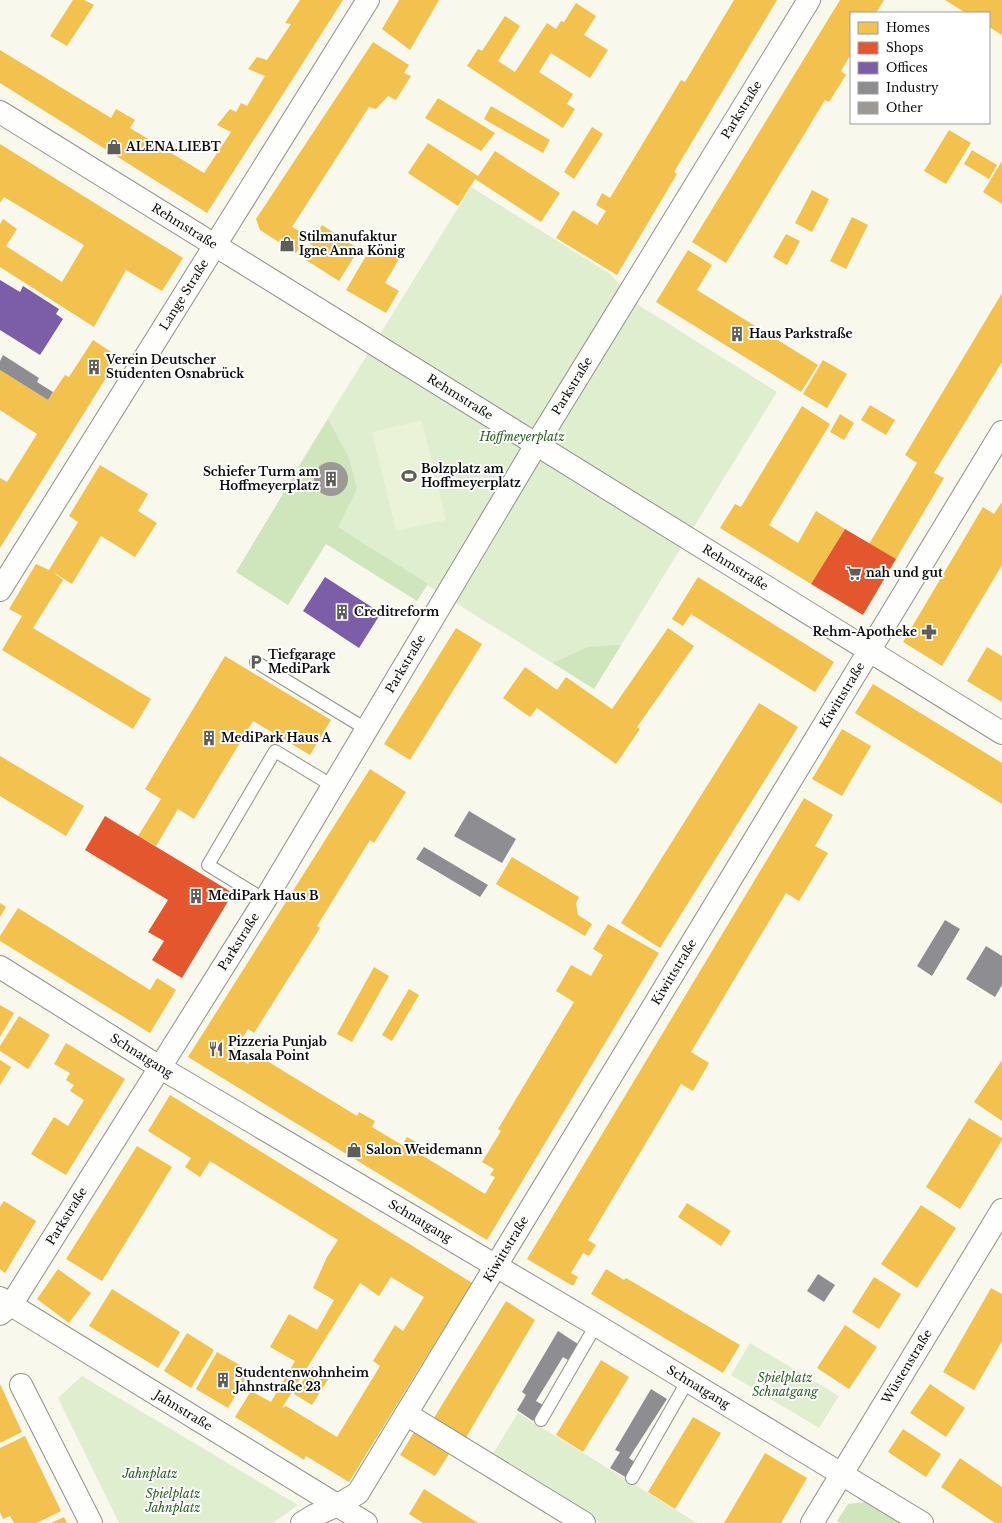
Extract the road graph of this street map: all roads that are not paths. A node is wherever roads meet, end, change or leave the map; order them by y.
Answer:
1 (368, 0) edge
2 (809, 0) edge
3 (0, 112) edge
4 (215, 246) junction
5 (1002, 432) edge
6 (536, 445) junction
7 (0, 590) edge
8 (869, 651) junction
9 (256, 662) dead end
10 (366, 729) junction
11 (1002, 733) edge
12 (333, 786) junction
13 (265, 900) junction
14 (0, 967) edge
15 (161, 1068) junction
16 (1002, 1210) edge
17 (496, 1266) junction
18 (4, 1306) edge
19 (596, 1325) junction
20 (687, 1382) junction
21 (21, 1386) dead end
22 (406, 1414) junction
23 (541, 1420) dead end
24 (841, 1475) junction
25 (632, 1478) dead end
26 (338, 1505) junction
27 (91, 1523) edge
28 (302, 1523) edge
29 (366, 1523) edge
30 (584, 1523) edge
31 (812, 1523) edge
32 (922, 1523) edge

1 - 4 street, Lange Straße
2 - 6 street, Parkstraße
3 - 4 street, Rehmstraße
4 - 6 street, Rehmstraße
4 - 7 street, Lange Straße
5 - 8 street, Kiwittstraße
6 - 8 street, Rehmstraße
6 - 10 street, Parkstraße
8 - 11 street, Rehmstraße
8 - 17 street, Kiwittstraße
9 - 10 lane
10 - 12 street, Parkstraße
12 - 13 street, Parkstraße
12 - 13 lane
13 - 15 street, Parkstraße
14 - 15 street, Schnatgang
15 - 17 street, Schnatgang
15 - 18 street, Parkstraße
16 - 24 street, Wüstenstraße
17 - 19 street, Schnatgang
17 - 22 street, Kiwittstraße
18 - 26 street, Jahnstraße
19 - 20 street, Schnatgang
19 - 23 lane
20 - 24 street, Schnatgang
20 - 25 lane
21 - 27 street
22 - 26 street, Kiwittstraße
22 - 30 street
24 - 31 street, Wüstenstraße
24 - 32 street, Schnatgang
26 - 28 street
26 - 29 street, Jahnstraße

